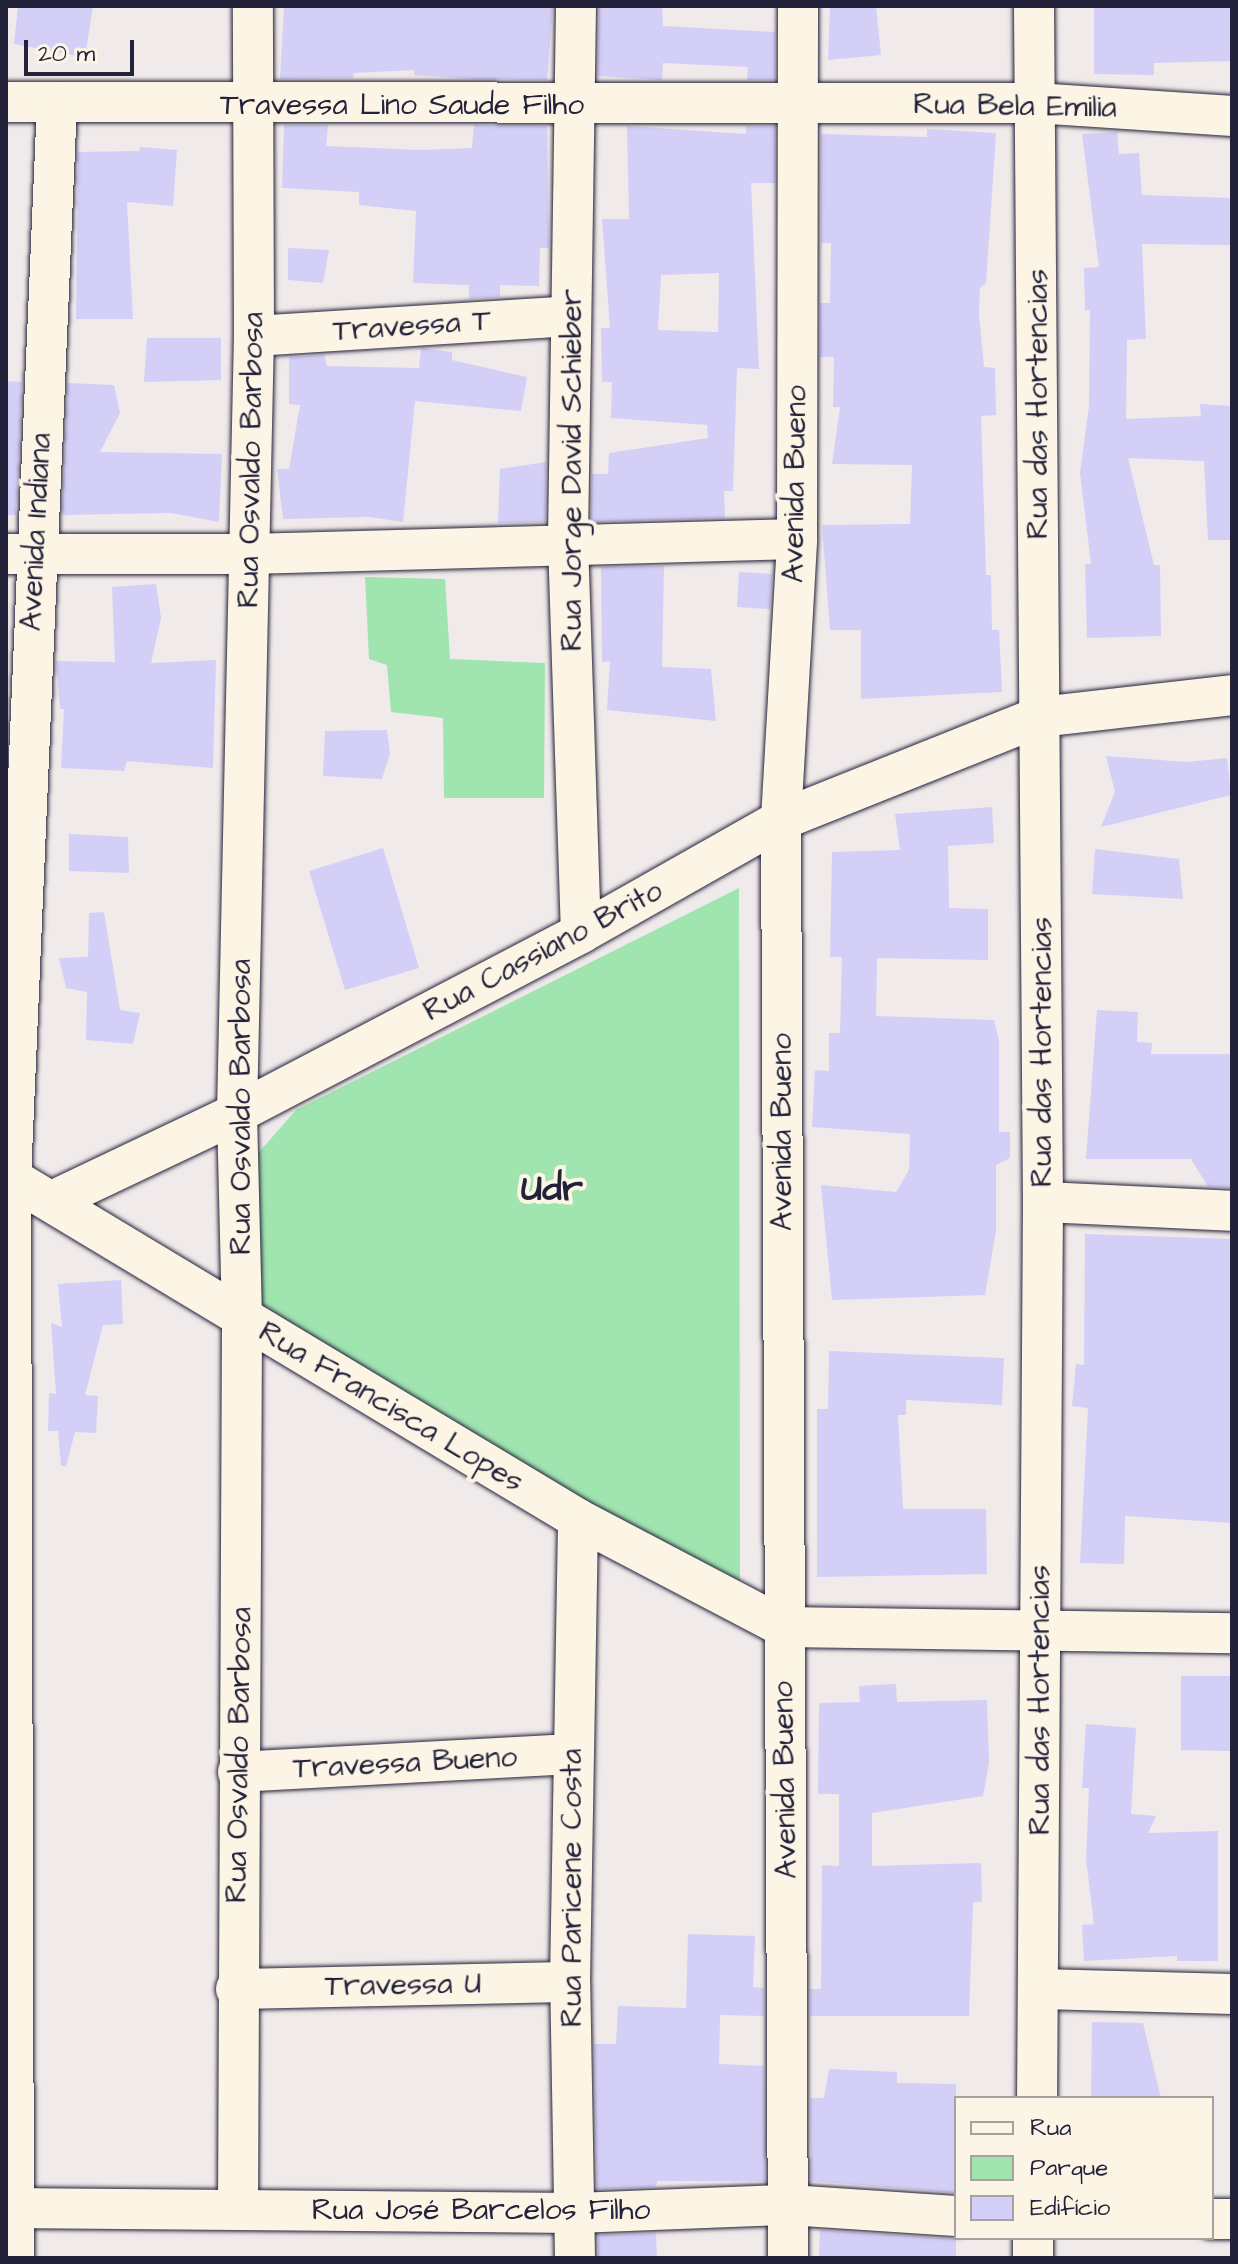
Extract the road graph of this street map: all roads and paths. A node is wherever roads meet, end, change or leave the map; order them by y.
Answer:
1 (253, 6) edge
2 (576, 6) edge
3 (798, 6) edge
4 (1034, 6) edge
5 (6, 102) edge
6 (57, 102) junction
7 (1036, 103) junction
8 (798, 104) junction
9 (252, 105) junction
10 (576, 105) junction
11 (1232, 116) edge
12 (570, 316) junction
13 (254, 336) junction
14 (797, 539) junction
15 (568, 542) junction
16 (20, 554) edge
17 (249, 554) junction
18 (1232, 695) edge
19 (1039, 717) junction
20 (781, 820) junction
21 (581, 933) junction
22 (237, 1113) junction
23 (9, 1176) edge
24 (52, 1201) junction
25 (1043, 1202) junction
26 (1232, 1211) edge
27 (242, 1318) junction
28 (578, 1519) junction
29 (784, 1627) junction
30 (1040, 1629) junction
31 (1232, 1633) edge
32 (571, 1754) junction
33 (238, 1772) junction
34 (570, 1982) junction
35 (236, 1989) junction
36 (1041, 1989) junction
37 (1232, 1994) edge
38 (1037, 2096) edge
39 (789, 2205) junction
40 (10, 2208) edge
41 (238, 2209) junction
42 (576, 2213) junction
43 (954, 2216) edge
44 (14, 2258) edge
45 (575, 2258) edge
46 (788, 2258) edge

1 - 9 street, Rua Osvaldo Barbosa
2 - 10 street, Rua Jorge David Schieber
3 - 8 street, Avenida Bueno
4 - 7 street, Rua das Hortencias
5 - 6 street, Travessa Lino Saude Filho
6 - 9 street, Travessa Lino Saude Filho
6 - 16 street, Avenida Indiana
7 - 8 street, Rua Bela Emilia
7 - 11 street, Rua Bela Emilia
7 - 19 street, Rua das Hortencias
8 - 10 street, Travessa Lino Saude Filho
8 - 14 street, Avenida Bueno
9 - 10 street, Travessa Lino Saude Filho
9 - 13 street, Rua Osvaldo Barbosa
10 - 12 street, Rua Jorge David Schieber
12 - 13 street, Travessa T
12 - 15 street, Rua Jorge David Schieber
13 - 17 street, Rua Osvaldo Barbosa
14 - 15 street
14 - 20 street, Avenida Bueno
15 - 17 street
15 - 21 street, Rua Jorge David Schieber
16 - 17 street
16 - 23 street, Avenida Indiana
17 - 22 street, Rua Osvaldo Barbosa
18 - 19 street, Rua Cassiano Brito
19 - 20 street, Rua Cassiano Brito
19 - 25 street, Rua das Hortencias
20 - 21 street, Rua Cassiano Brito
20 - 29 street, Avenida Bueno
21 - 22 street, Rua Cassiano Brito
22 - 24 street, Rua Cassiano Brito
22 - 27 street, Rua Osvaldo Barbosa
23 - 24 street, Rua Francisca Lopes
23 - 40 street, Avenida Indiana
24 - 27 street, Rua Francisca Lopes
25 - 26 street
25 - 30 street, Rua das Hortencias
27 - 28 street, Rua Francisca Lopes
27 - 33 street, Rua Osvaldo Barbosa
28 - 29 street, Rua Francisca Lopes
28 - 32 street, Rua Paricene Costa
29 - 30 street
29 - 39 street, Avenida Bueno
30 - 31 street
30 - 36 street, Rua das Hortencias
32 - 33 street, Travessa Bueno
32 - 34 street, Rua Paricene Costa
33 - 35 street, Rua Osvaldo Barbosa
34 - 35 street, Travessa U
34 - 42 street, Rua Paricene Costa
35 - 41 street, Rua Osvaldo Barbosa
36 - 37 street
36 - 38 street, Rua das Hortencias
39 - 42 street, Rua José Barcelos Filho
39 - 43 street, Rua José Barcelos Filho
39 - 46 street, Avenida Bueno
40 - 41 street, Rua José Barcelos Filho
40 - 44 street, Avenida Indiana
41 - 42 street, Rua José Barcelos Filho
42 - 45 street, Rua Paricene Costa

